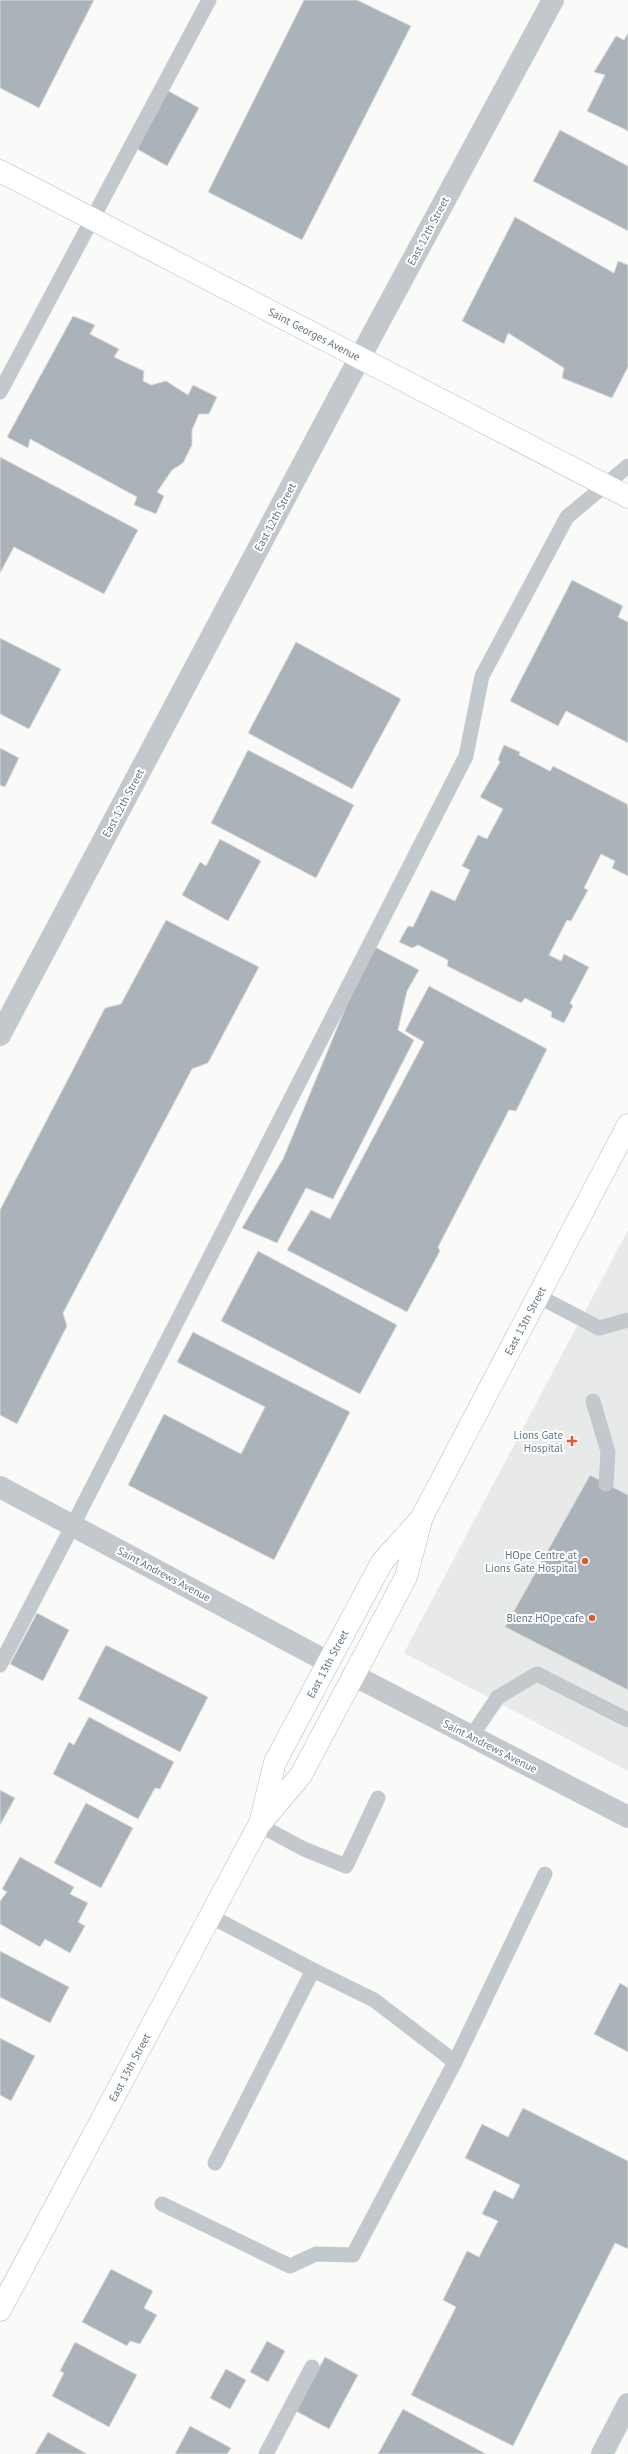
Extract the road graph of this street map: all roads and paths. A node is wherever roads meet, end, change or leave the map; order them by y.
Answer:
1 (209, 0) edge
2 (553, 0) edge
3 (0, 171) edge
4 (92, 219) junction
5 (360, 357) junction
6 (0, 392) edge
7 (628, 466) edge
8 (605, 485) junction
9 (628, 497) edge
10 (0, 1035) edge
11 (628, 1125) edge
12 (538, 1296) junction
13 (628, 1320) edge
14 (594, 1401) dead end
15 (606, 1484) dead end
16 (0, 1487) edge
17 (422, 1517) junction
18 (74, 1525) junction
19 (328, 1662) junction
20 (0, 1665) edge
21 (353, 1675) junction
22 (628, 1720) edge
23 (471, 1737) junction
24 (378, 1798) dead end
25 (628, 1817) edge
26 (259, 1825) junction
27 (546, 1874) dead end
28 (210, 1916) junction
29 (313, 1970) junction
30 (455, 2062) junction
31 (214, 2163) dead end
32 (162, 2204) dead end
33 (0, 2310) edge
34 (312, 2367) dead end
35 (628, 2404) edge
36 (266, 2454) edge
37 (602, 2454) edge

1 - 4 lane
2 - 5 street, East 12th Street
3 - 4 street, Saint Georges Avenue
4 - 5 street, Saint Georges Avenue
4 - 6 lane
5 - 8 street, Saint Georges Avenue
5 - 10 street, East 12th Street
7 - 8 lane
8 - 9 street, Saint Georges Avenue
8 - 18 lane
11 - 12 street, East 13th Street
12 - 13 lane
12 - 17 street, East 13th Street
14 - 15 lane
16 - 18 street, Saint Andrews Avenue
17 - 19 street, East 13th Street
17 - 21 street, East 13th Street
18 - 19 street, Saint Andrews Avenue
18 - 20 lane
19 - 26 street, East 13th Street
21 - 23 street, Saint Andrews Avenue
21 - 26 street, East 13th Street
22 - 23 lane
23 - 25 street, Saint Andrews Avenue
24 - 26 lane
26 - 28 street, East 13th Street
27 - 30 lane
28 - 29 lane
28 - 33 street, East 13th Street
29 - 30 lane
29 - 31 lane
30 - 32 lane
34 - 36 lane
35 - 37 street

